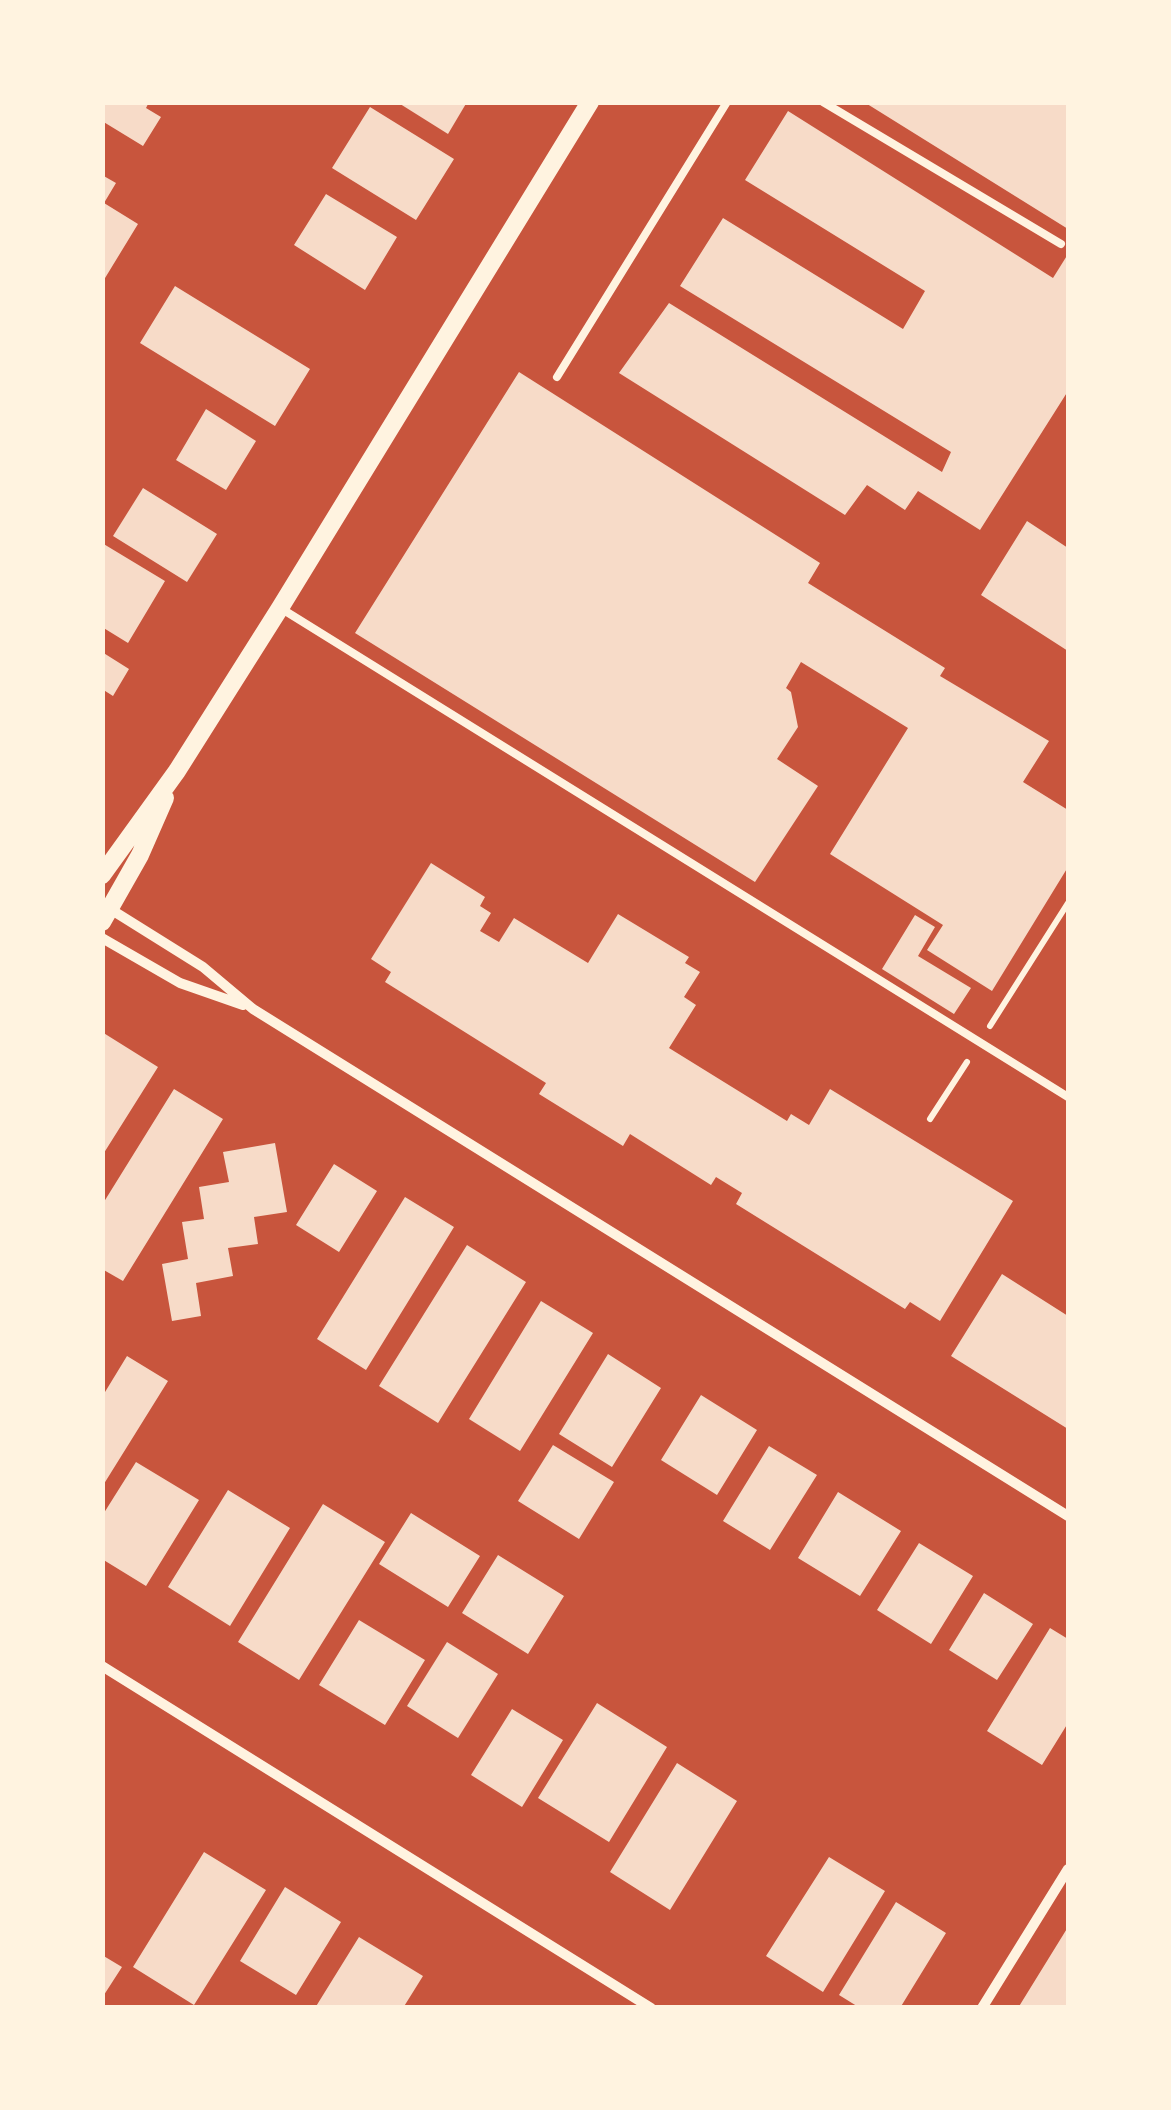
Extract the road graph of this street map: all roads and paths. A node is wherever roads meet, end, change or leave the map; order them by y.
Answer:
1 (590, 102) edge
2 (727, 102) edge
3 (823, 102) edge
4 (1062, 244) dead end
5 (557, 377) dead end
6 (280, 608) junction
7 (177, 771) junction
8 (102, 876) edge
9 (1068, 902) edge
10 (105, 912) edge
11 (102, 938) edge
12 (254, 1009) junction
13 (980, 1042) junction
14 (1068, 1097) edge
15 (930, 1120) dead end
16 (1068, 1516) edge
17 (102, 1666) edge
18 (1068, 1869) edge
19 (651, 2008) edge
20 (982, 2008) edge

1 - 6 street
2 - 5 lane
3 - 4 lane
6 - 7 street
6 - 13 lane
7 - 8 street
7 - 10 street
9 - 13 path
10 - 12 street
11 - 12 street
12 - 16 street
13 - 14 lane
13 - 15 path
17 - 19 street
18 - 20 street

